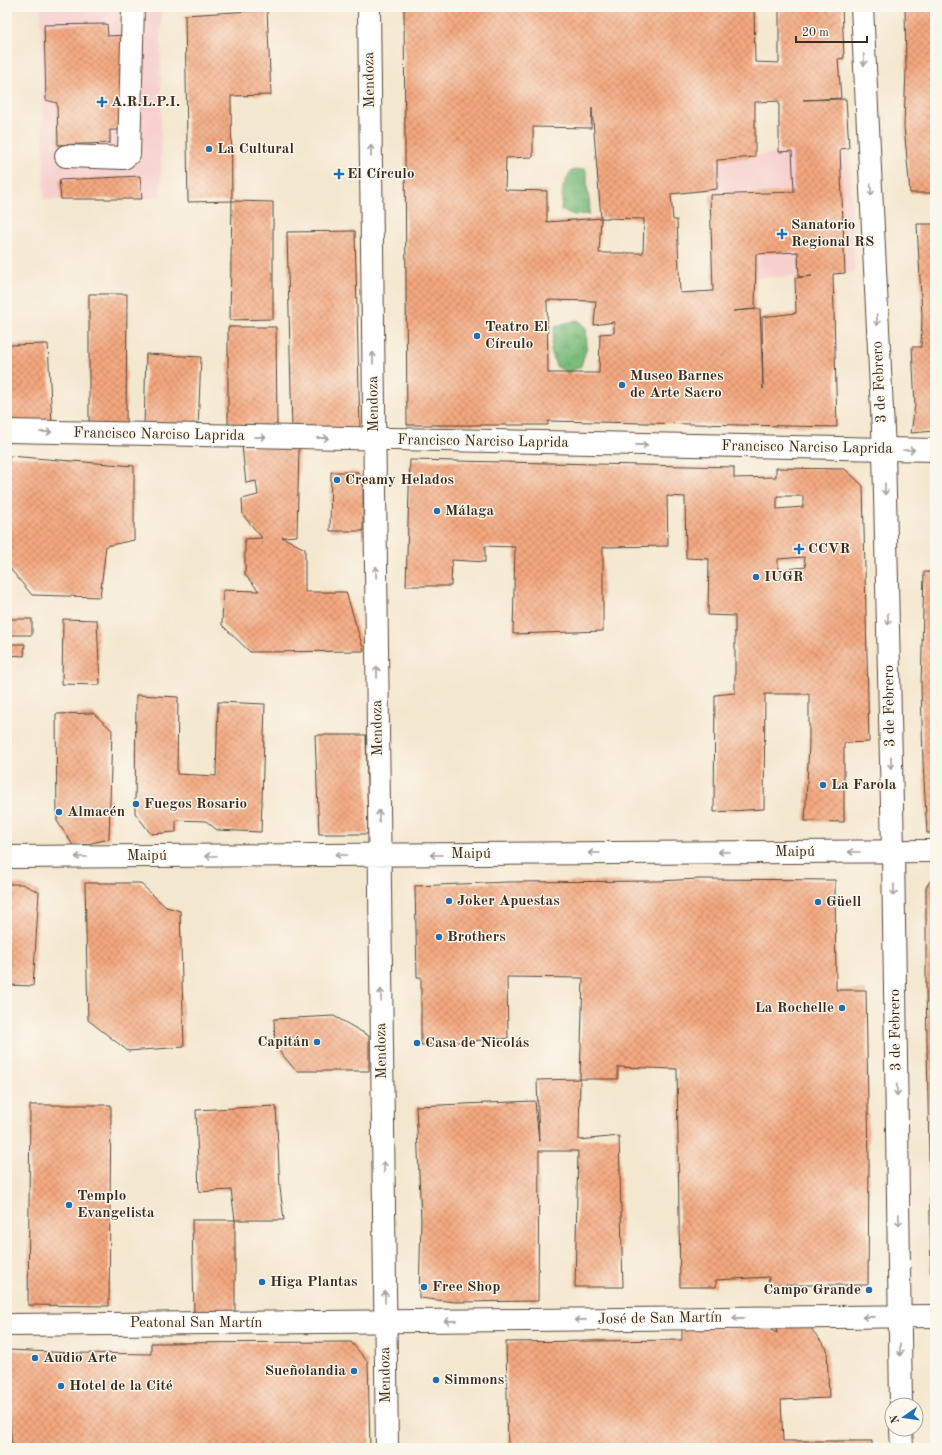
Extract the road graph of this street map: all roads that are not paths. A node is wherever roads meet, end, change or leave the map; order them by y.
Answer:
1 (133, 7) edge
2 (369, 7) edge
3 (862, 7) edge
4 (66, 156) dead end
5 (7, 431) edge
6 (374, 439) junction
7 (884, 450) junction
8 (935, 450) edge
9 (894, 851) junction
10 (935, 851) edge
11 (380, 855) junction
12 (7, 857) edge
13 (935, 1316) edge
14 (900, 1317) junction
15 (386, 1322) junction
16 (7, 1324) edge
17 (901, 1397) edge
18 (901, 1437) edge
19 (387, 1448) edge
20 (902, 1448) edge

1 - 4 main road
6 -> 2 main road, Mendoza
3 -> 7 main road, 3 de Febrero
5 -> 6 main road, Francisco Narciso Laprida
6 -> 7 main road, Francisco Narciso Laprida
11 -> 6 main road, Mendoza
7 -> 8 main road, Francisco Narciso Laprida
7 -> 9 main road, 3 de Febrero
9 - 10 main road, Maipú
9 -> 11 main road, Maipú
9 -> 14 main road, 3 de Febrero
11 -> 12 main road, Maipú
15 -> 11 main road, Mendoza
13 - 14 main road, José de San Martín
14 -> 15 main road, José de San Martín
14 -> 17 main road, 3 de Febrero
15 - 16 main road, Peatonal San Martín
15 - 19 main road, Mendoza
18 - 20 main road

